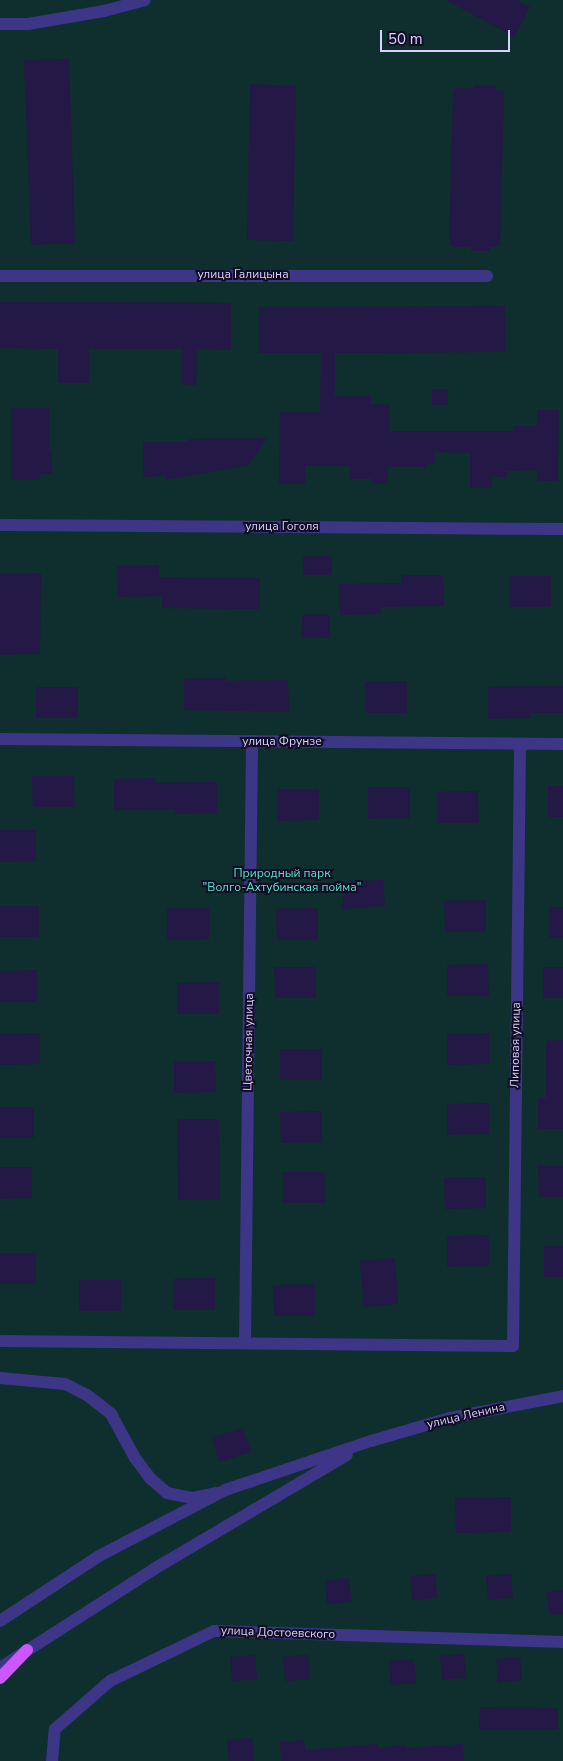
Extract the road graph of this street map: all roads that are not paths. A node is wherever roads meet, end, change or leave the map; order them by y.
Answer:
1 (145, 0) edge
2 (0, 24) edge
3 (0, 276) edge
4 (487, 276) dead end
5 (0, 525) edge
6 (563, 528) edge
7 (0, 739) edge
8 (252, 741) junction
9 (520, 744) junction
10 (563, 744) edge
11 (0, 1341) edge
12 (245, 1343) junction
13 (0, 1378) edge
14 (563, 1396) edge
15 (371, 1441) junction
16 (225, 1490) junction
17 (0, 1621) edge
18 (563, 1642) edge
19 (27, 1650) junction
20 (0, 1668) edge
21 (0, 1678) edge
22 (52, 1761) edge

1 - 2 street
3 - 4 street, улица Галицына
5 - 6 street, улица Гоголя
7 - 8 street, улица Фрунзе
8 - 9 street, улица Фрунзе
8 - 12 street, Цветочная улица
9 - 10 street, улица Фрунзе
9 - 12 street, Липовая улица
11 - 12 street
13 - 16 street
14 - 15 street, улица Ленина
15 - 16 street
15 - 19 street
16 - 17 street
18 - 22 street, улица Достоевского
19 - 20 street
19 - 21 main road

